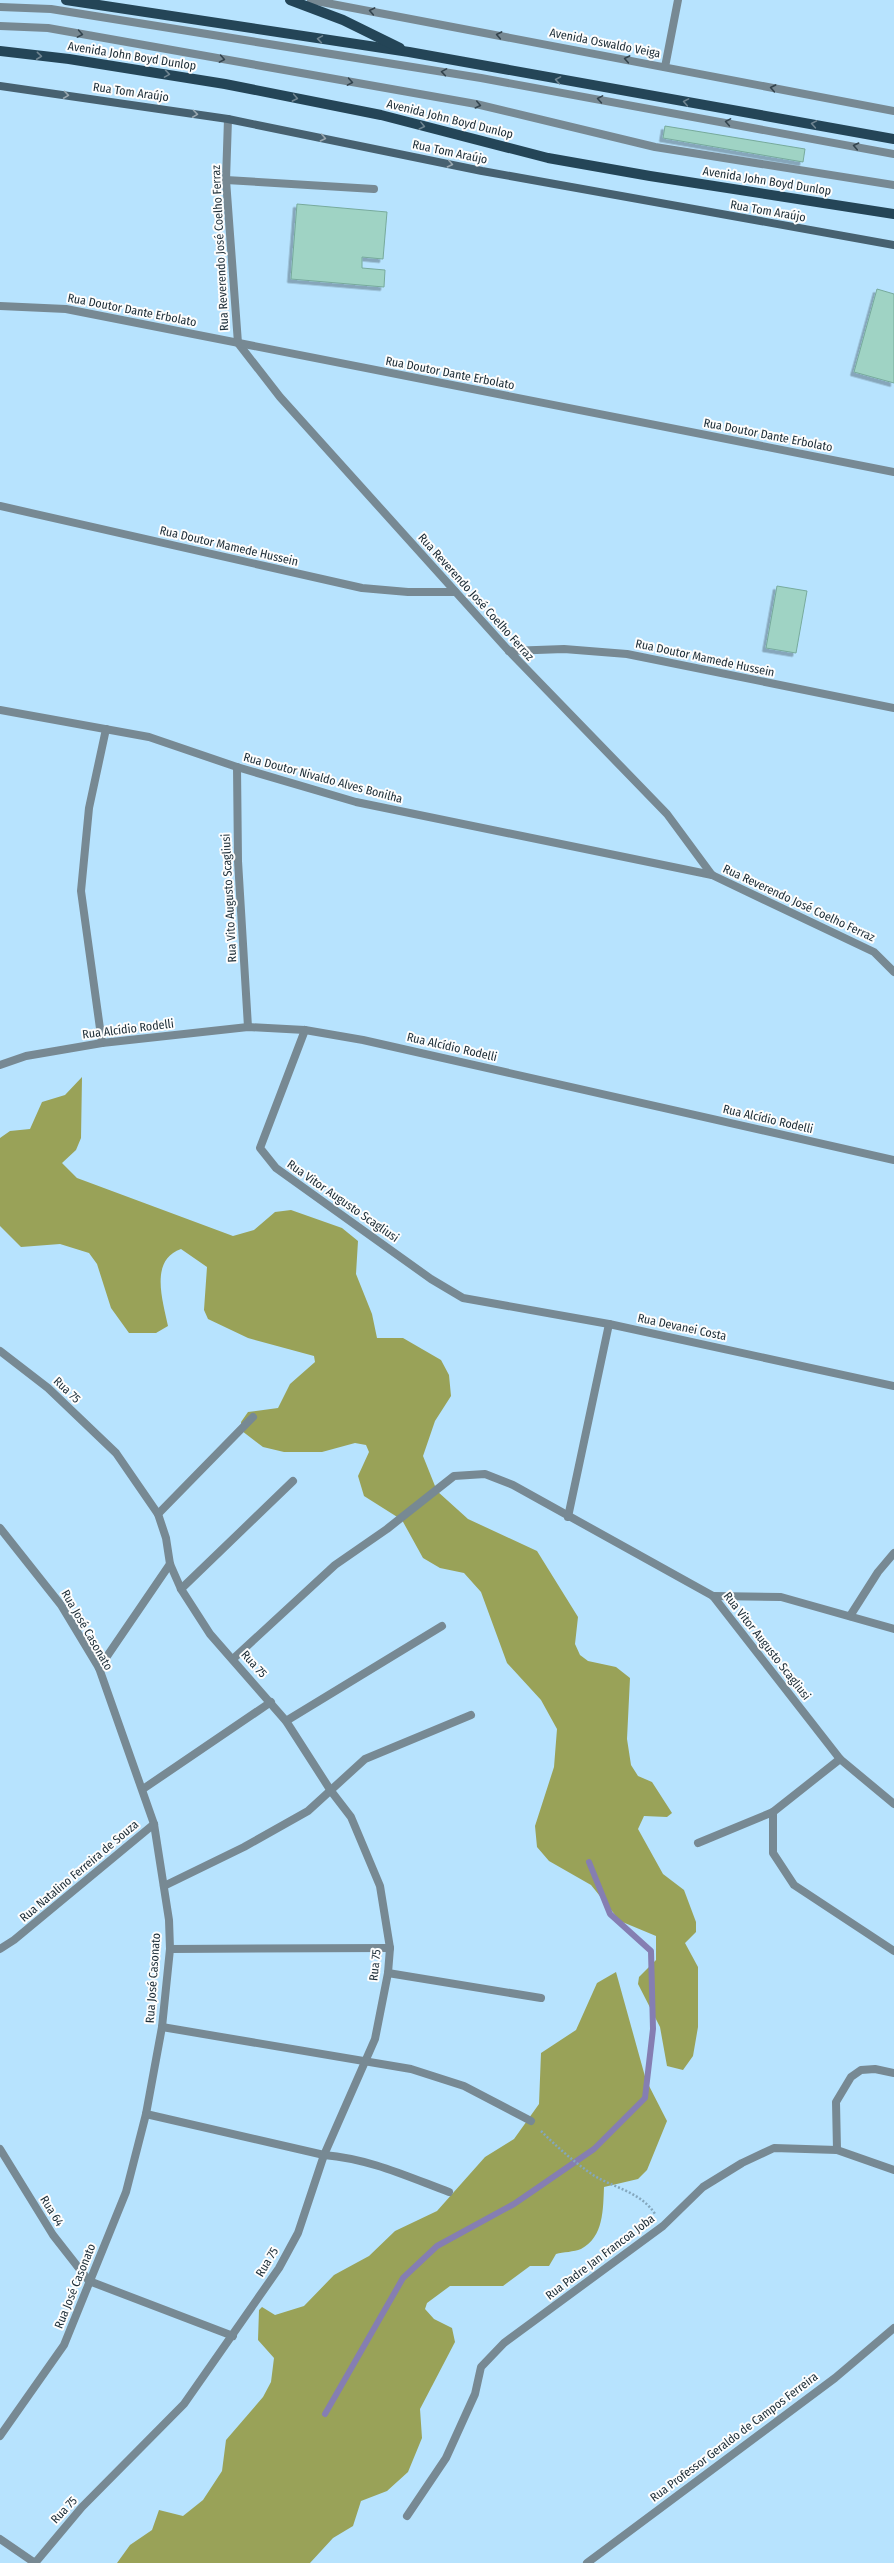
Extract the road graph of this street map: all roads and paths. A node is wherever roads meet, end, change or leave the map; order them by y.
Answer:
1 (66, 0) edge
2 (290, 0) edge
3 (311, 0) edge
4 (678, 0) edge
5 (0, 7) edge
6 (0, 26) edge
7 (0, 51) edge
8 (409, 52) junction
9 (665, 67) junction
10 (0, 86) edge
11 (894, 112) edge
12 (228, 119) junction
13 (894, 138) edge
14 (894, 154) edge
15 (226, 180) junction
16 (894, 185) edge
17 (374, 189) dead end
18 (894, 214) edge
19 (894, 245) edge
20 (0, 306) edge
21 (238, 343) junction
22 (894, 472) edge
23 (0, 506) edge
24 (455, 592) junction
25 (509, 651) junction
26 (894, 708) edge
27 (0, 710) edge
28 (106, 729) junction
29 (238, 768) junction
30 (712, 875) junction
31 (894, 972) edge
32 (248, 1027) junction
33 (305, 1030) junction
34 (102, 1043) junction
35 (0, 1065) edge
36 (894, 1160) edge
37 (463, 1298) joint
38 (609, 1324) junction
39 (0, 1350) edge
40 (894, 1386) edge
41 (253, 1417) dead end
42 (293, 1481) dead end
43 (158, 1514) junction
44 (568, 1517) junction
45 (0, 1528) edge
46 (894, 1553) edge
47 (170, 1564) junction
48 (181, 1589) junction
49 (713, 1596) junction
50 (850, 1616) junction
51 (442, 1626) dead end
52 (894, 1629) edge
53 (233, 1659) junction
54 (98, 1668) junction
55 (271, 1702) junction
56 (471, 1715) dead end
57 (286, 1721) junction
58 (840, 1759) junction
59 (143, 1789) junction
60 (331, 1790) junction
61 (894, 1804) edge
62 (774, 1812) junction
63 (154, 1824) junction
64 (698, 1843) dead end
65 (164, 1886) junction
66 (390, 1948) junction
67 (0, 1949) edge
68 (170, 1949) junction
69 (894, 1951) edge
70 (388, 1973) junction
71 (541, 1998) dead end
72 (162, 2027) junction
73 (367, 2061) junction
74 (894, 2073) edge
75 (146, 2114) junction
76 (531, 2121) joint
77 (0, 2149) edge
78 (837, 2150) junction
79 (324, 2156) junction
80 (894, 2170) edge
81 (449, 2192) dead end
82 (663, 2226) junction
83 (90, 2281) junction
84 (894, 2328) edge
85 (233, 2336) junction
86 (0, 2436) edge
87 (407, 2516) dead end
88 (0, 2539) edge
89 (35, 2563) edge
90 (587, 2563) edge

8 -> 1 main road
2 - 8 main road
9 -> 3 street, Avenida Oswaldo Veiga
4 - 9 street
14 -> 5 street
6 -> 16 street
7 -> 18 main road, Avenida John Boyd Dunlop
13 -> 8 main road
11 -> 9 street, Avenida Oswaldo Veiga
10 -> 12 main road, Rua Tom Araújo
12 - 15 street, Rua Reverendo José Coelho Ferraz
12 -> 19 main road, Rua Tom Araújo
15 - 17 street
15 - 21 street, Rua Reverendo José Coelho Ferraz
20 - 21 street, Rua Doutor Dante Erbolato
21 - 22 street, Rua Doutor Dante Erbolato
21 - 24 street, Rua Reverendo José Coelho Ferraz
23 - 24 street, Rua Doutor Mamede Hussein
24 - 25 street, Rua Reverendo José Coelho Ferraz
25 - 26 street, Rua Doutor Mamede Hussein
25 - 30 street, Rua Reverendo José Coelho Ferraz
27 - 28 street, Rua Doutor Nivaldo Alves Bonilha
28 - 29 street, Rua Doutor Nivaldo Alves Bonilha
28 - 34 street
29 - 30 street, Rua Doutor Nivaldo Alves Bonilha
29 - 32 street, Rua Vito Augusto Scagliusi
30 - 31 street, Rua Reverendo José Coelho Ferraz
32 - 33 street, Rua Alcídio Rodelli
32 - 34 street, Rua Alcídio Rodelli
33 - 36 street, Rua Alcídio Rodelli
33 - 37 street, Rua Vitor Augusto Scagliusi
34 - 35 street, Rua Alcídio Rodelli
37 - 38 street, Rua Devanei Costa
38 - 40 street, Rua Devanei Costa
38 - 44 street
39 - 43 street, Rua 75
41 - 43 street
42 - 48 street
43 - 47 street, Rua 75
44 - 49 street, Rua Vitor Augusto Scagliusi
44 - 53 street, Rua Vitor Augusto Scagliusi
45 - 54 street, Rua José Casonato
46 - 50 street
47 - 48 street, Rua 75
47 - 54 street
48 - 53 street, Rua 75
49 - 50 street
49 - 58 street, Rua Vitor Augusto Scagliusi
50 - 52 street
51 - 57 street
53 - 55 street, Rua 75
54 - 59 street, Rua José Casonato
55 - 57 street, Rua 75
55 - 59 street
56 - 60 street
57 - 60 street, Rua 75
58 - 61 street, Rua Vitor Augusto Scagliusi
58 - 62 street
59 - 63 street, Rua José Casonato
60 - 65 street
60 - 66 street, Rua 75
62 - 64 street
62 - 69 street
63 - 65 street, Rua José Casonato
63 - 67 street, Rua Natalino Ferreira de Souza
65 - 68 street, Rua José Casonato
66 - 68 street
66 - 70 street, Rua 75
68 - 72 street, Rua José Casonato
70 - 71 street
70 - 73 street, Rua 75
72 - 73 street
72 - 75 street, Rua José Casonato
73 - 76 street
73 - 79 street, Rua 75
74 - 78 street
75 - 79 street
75 - 83 street, Rua José Casonato
76 - 82 path
77 - 83 street, Rua 64
78 - 80 street, Rua Padre Jan Francoa Joba
78 - 82 street, Rua Padre Jan Francoa Joba
79 - 81 street
79 - 85 street, Rua 75
82 - 87 street, Rua Padre Jan Francoa Joba
83 - 85 street
83 - 86 street, Rua José Casonato
84 - 90 street, Rua Professor Geraldo de Campos Ferreira
85 - 89 street, Rua 75
88 - 89 street, Rua 75

